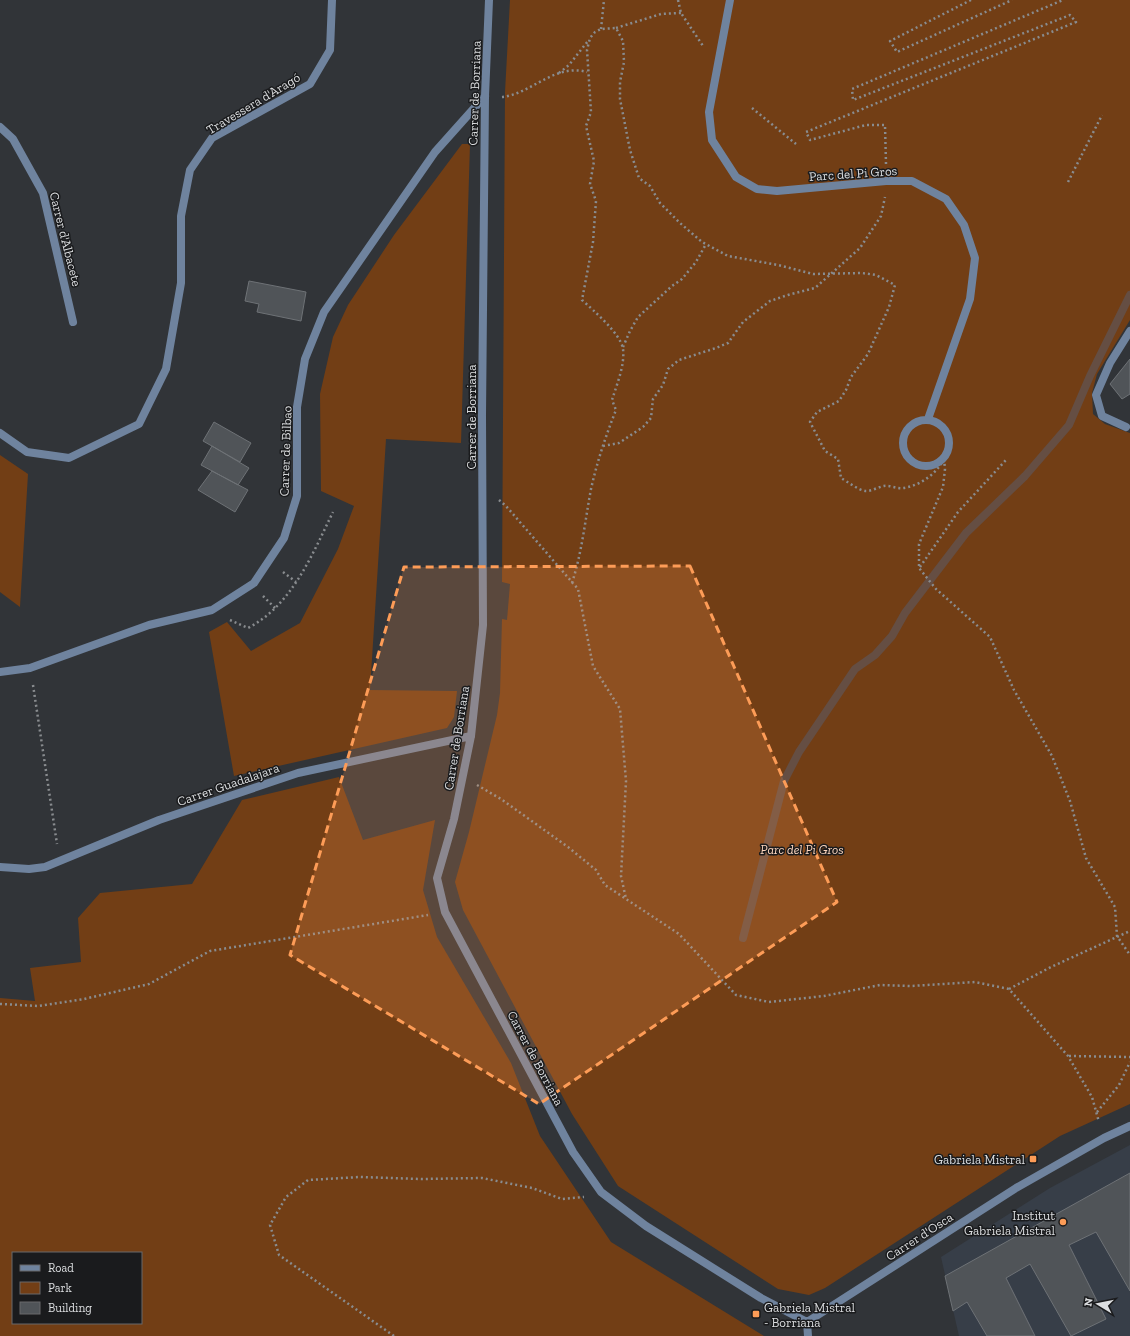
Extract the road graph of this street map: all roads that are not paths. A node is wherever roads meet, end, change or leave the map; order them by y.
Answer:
1 (332, 0) edge
2 (489, 0) edge
3 (730, 0) edge
4 (485, 96) junction
5 (0, 127) edge
6 (73, 322) dead end
7 (1130, 330) edge
8 (928, 419) junction
9 (1126, 427) dead end
10 (0, 433) edge
11 (0, 672) edge
12 (471, 736) junction
13 (0, 867) edge
14 (1130, 1126) edge
15 (807, 1322) junction
16 (808, 1336) edge

1 - 10 street, Travessera d'Aragó
2 - 4 street, Carrer de Borriana
3 - 8 street, Parc del Pi Gros
4 - 11 street, Carrer de Bilbao
4 - 12 street, Carrer de Borriana
5 - 6 street, Carrer d'Albacete
7 - 9 street
8 - 8 street
12 - 13 street, Carrer Guadalajara
12 - 15 street, Carrer de Borriana
14 - 15 street, Carrer d'Osca
15 - 16 street

